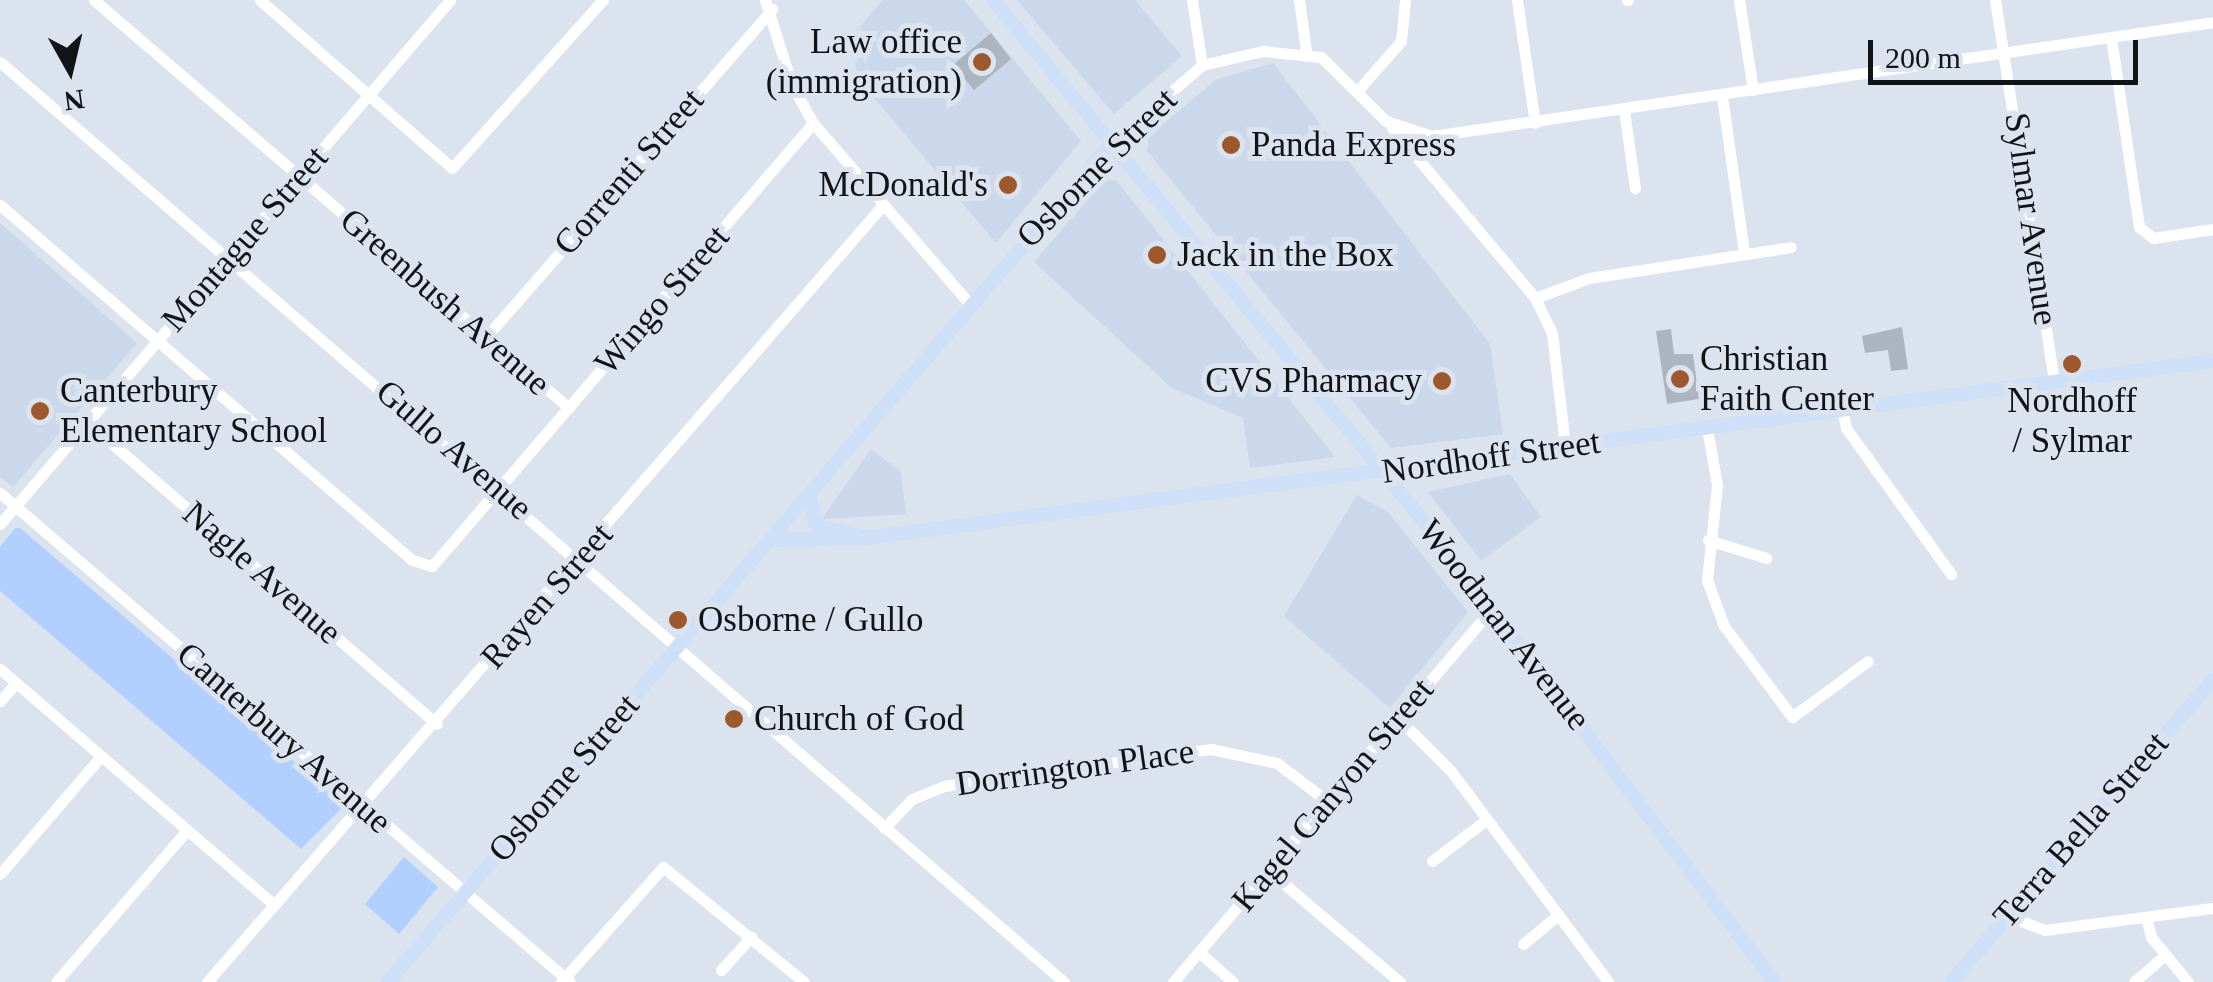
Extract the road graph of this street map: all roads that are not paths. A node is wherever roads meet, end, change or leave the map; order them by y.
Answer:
1 (94, 0) edge
2 (260, 0) edge
3 (449, 0) edge
4 (603, 0) edge
5 (993, 0) edge
6 (1192, 0) edge
7 (1299, 0) edge
8 (1405, 0) edge
9 (1517, 0) edge
10 (1739, 0) edge
11 (1996, 0) edge
12 (768, 4) edge
13 (2213, 22) edge
14 (2111, 37) junction
15 (1306, 51) junction
16 (2008, 53) junction
17 (0, 62) edge
18 (1202, 66) junction
19 (1359, 88) junction
20 (1754, 90) junction
21 (369, 95) junction
22 (1722, 96) junction
23 (1624, 110) junction
24 (1386, 121) junction
25 (813, 123) junction
26 (1535, 123) junction
27 (1112, 143) junction
28 (300, 177) junction
29 (1636, 188) dead end
30 (0, 205) edge
31 (882, 205) junction
32 (2213, 229) edge
33 (1792, 247) dead end
34 (1744, 253) junction
35 (229, 258) junction
36 (1535, 298) junction
37 (970, 304) junction
38 (487, 336) junction
39 (158, 340) junction
40 (2213, 361) edge
41 (2054, 381) junction
42 (569, 408) junction
43 (1842, 409) junction
44 (87, 422) junction
45 (1707, 428) junction
46 (1565, 446) junction
47 (1382, 472) junction
48 (502, 491) junction
49 (0, 493) edge
50 (809, 494) junction
51 (16, 506) junction
52 (0, 524) edge
53 (866, 538) junction
54 (769, 540) junction
55 (1708, 540) junction
56 (1766, 558) dead end
57 (579, 559) junction
58 (1950, 574) dead end
59 (1493, 607) junction
60 (676, 648) junction
61 (1868, 662) dead end
62 (0, 669) edge
63 (2213, 680) edge
64 (16, 682) junction
65 (0, 701) edge
66 (1398, 718) junction
67 (437, 724) junction
68 (102, 756) junction
69 (1327, 801) junction
70 (365, 808) junction
71 (1486, 820) junction
72 (884, 828) junction
73 (187, 830) junction
74 (1432, 861) dead end
75 (1270, 870) junction
76 (0, 874) edge
77 (464, 894) junction
78 (274, 904) junction
79 (2213, 908) edge
80 (1558, 915) junction
81 (2006, 915) junction
82 (2146, 917) junction
83 (751, 937) junction
84 (1523, 944) dead end
85 (1199, 952) junction
86 (2165, 955) junction
87 (721, 970) dead end
88 (565, 980) edge
89 (56, 982) edge
90 (207, 982) edge
91 (388, 982) edge
92 (804, 982) edge
93 (1064, 982) edge
94 (1173, 982) edge
95 (1233, 982) edge
96 (1400, 982) edge
97 (1608, 982) edge
98 (1774, 982) edge
99 (1951, 982) edge
100 (2134, 982) edge
101 (2188, 982) edge

1 - 28 street, Greenbush Avenue
2 - 21 street
3 - 21 street, Montague Street
4 - 21 street
5 - 27 main road, Woodman Avenue
6 - 18 street
7 - 15 street
8 - 19 street
9 - 26 street
10 - 20 street
11 - 16 street, Sylmar Avenue
12 - 25 street
12 - 38 street, Correnti Street
13 - 14 street
14 - 16 street
14 - 32 street
15 - 18 street, Osborne Street
15 - 19 street
16 - 20 street
16 - 41 street, Sylmar Avenue
17 - 35 street, Gullo Avenue
18 - 27 street, Osborne Street
19 - 24 street
20 - 22 street
21 - 28 street, Montague Street
22 - 23 street
22 - 34 street
23 - 26 street
23 - 29 street
24 - 26 street
24 - 36 street
25 - 31 street
25 - 42 street, Wingo Street
27 - 37 main road, Osborne Street
27 - 47 main road, Woodman Avenue
28 - 35 street, Montague Street
28 - 38 street, Greenbush Avenue
30 - 39 street
31 - 37 street
31 - 57 street, Rayen Street
33 - 34 street
34 - 36 street
35 - 39 street, Montague Street
35 - 48 street, Gullo Avenue
36 - 46 street
37 - 50 main road, Osborne Street
38 - 42 street, Greenbush Avenue
39 - 44 street, Montague Street
39 - 48 street, Wingo Street
40 - 41 main road, Nordhoff Street
41 - 43 main road, Nordhoff Street
42 - 48 street, Wingo Street
43 - 45 main road, Nordhoff Street
43 - 58 street
44 - 51 street, Montague Street
44 - 67 street, Nagle Avenue
45 - 46 main road, Nordhoff Street
45 - 55 street
46 - 47 main road, Nordhoff Street
47 - 53 main road, Nordhoff Street
47 - 59 main road, Woodman Avenue
48 - 57 street, Gullo Avenue
49 - 51 street, Canterbury Avenue
50 - 53 main road
50 - 54 main road, Osborne Street
51 - 52 street, Montague Street
51 - 70 street, Canterbury Avenue
53 - 54 main road, Nordhoff Street
54 - 60 main road, Osborne Street
55 - 56 street
55 - 61 street
57 - 60 street, Gullo Avenue
57 - 67 street, Rayen Street
59 - 66 street, Kagel Canyon Street
59 - 98 main road, Woodman Avenue
60 - 72 street, Gullo Avenue
60 - 77 main road, Osborne Street
62 - 64 street
63 - 81 main road, Terra Bella Street
64 - 65 street
64 - 68 street
66 - 69 street, Kagel Canyon Street
66 - 71 street
67 - 70 street, Rayen Street
68 - 73 street
68 - 76 street
69 - 72 street, Dorrington Place
69 - 75 street, Kagel Canyon Street
70 - 77 street, Canterbury Avenue
70 - 78 street, Rayen Street
71 - 74 street
71 - 80 street
72 - 93 street, Gullo Avenue
73 - 78 street
73 - 89 street
75 - 85 street, Kagel Canyon Street
75 - 96 street
77 - 88 street, Canterbury Avenue
77 - 91 main road, Osborne Street
78 - 90 street, Rayen Street
79 - 82 street
80 - 84 street
80 - 97 street
81 - 82 street
81 - 99 main road, Terra Bella Street
82 - 86 street
83 - 87 street
83 - 88 street
83 - 92 street
85 - 94 street, Kagel Canyon Street
85 - 95 street
86 - 100 street
86 - 101 street

